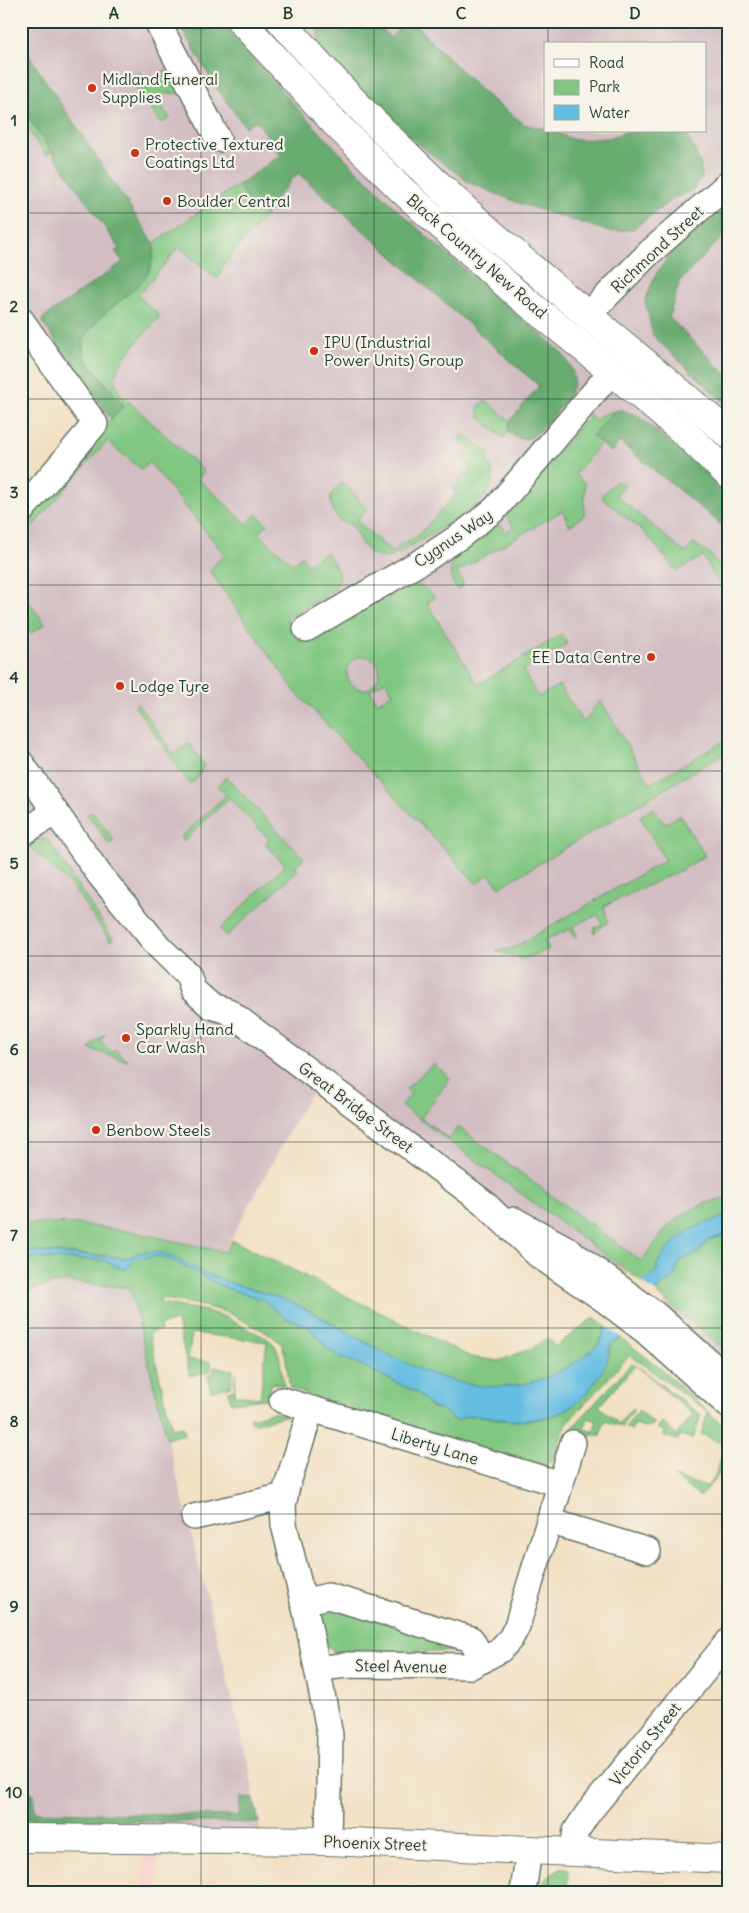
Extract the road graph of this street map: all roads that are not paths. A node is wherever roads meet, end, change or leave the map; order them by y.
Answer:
1 (157, 21) edge
2 (242, 21) edge
3 (281, 21) edge
4 (218, 139) dead end
5 (728, 184) edge
6 (588, 315) junction
7 (21, 320) edge
8 (612, 371) junction
9 (728, 434) edge
10 (728, 474) edge
11 (21, 510) edge
12 (306, 629) dead end
13 (21, 763) edge
14 (55, 812) junction
15 (21, 834) edge
16 (650, 1322) junction
17 (728, 1379) edge
18 (282, 1400) dead end
19 (728, 1405) edge
20 (310, 1409) junction
21 (573, 1443) dead end
22 (560, 1484) junction
23 (285, 1496) junction
24 (194, 1517) dead end
25 (549, 1521) junction
26 (648, 1551) dead end
27 (303, 1602) junction
28 (728, 1642) edge
29 (483, 1660) junction
30 (318, 1669) junction
31 (21, 1838) edge
32 (328, 1841) junction
33 (529, 1850) junction
34 (572, 1851) junction
35 (728, 1859) edge
36 (523, 1892) edge

1 - 4 street
2 - 8 main road, Black Country New Road
3 - 6 main road, Black Country New Road
5 - 6 street, Richmond Street
6 - 9 main road, Black Country New Road
7 - 11 street
8 - 10 main road, Black Country New Road
8 - 12 street, Cygnus Way
13 - 14 street, Great Bridge Street
14 - 15 street
14 - 16 street, Great Bridge Street
16 - 17 street, Great Bridge Street
16 - 19 street, Great Bridge Street
18 - 20 street, Liberty Lane
20 - 22 street, Liberty Lane
20 - 23 street
21 - 22 street, Steel Avenue
22 - 25 street, Steel Avenue
23 - 24 street
23 - 27 street
25 - 26 street
25 - 29 street, Steel Avenue
27 - 29 street
27 - 30 street
28 - 34 street, Victoria Street
29 - 30 street, Steel Avenue
30 - 32 street
31 - 32 main road, Phoenix Street
32 - 33 main road, Phoenix Street
33 - 34 main road, Phoenix Street
33 - 36 street
34 - 35 main road, Phoenix Street

